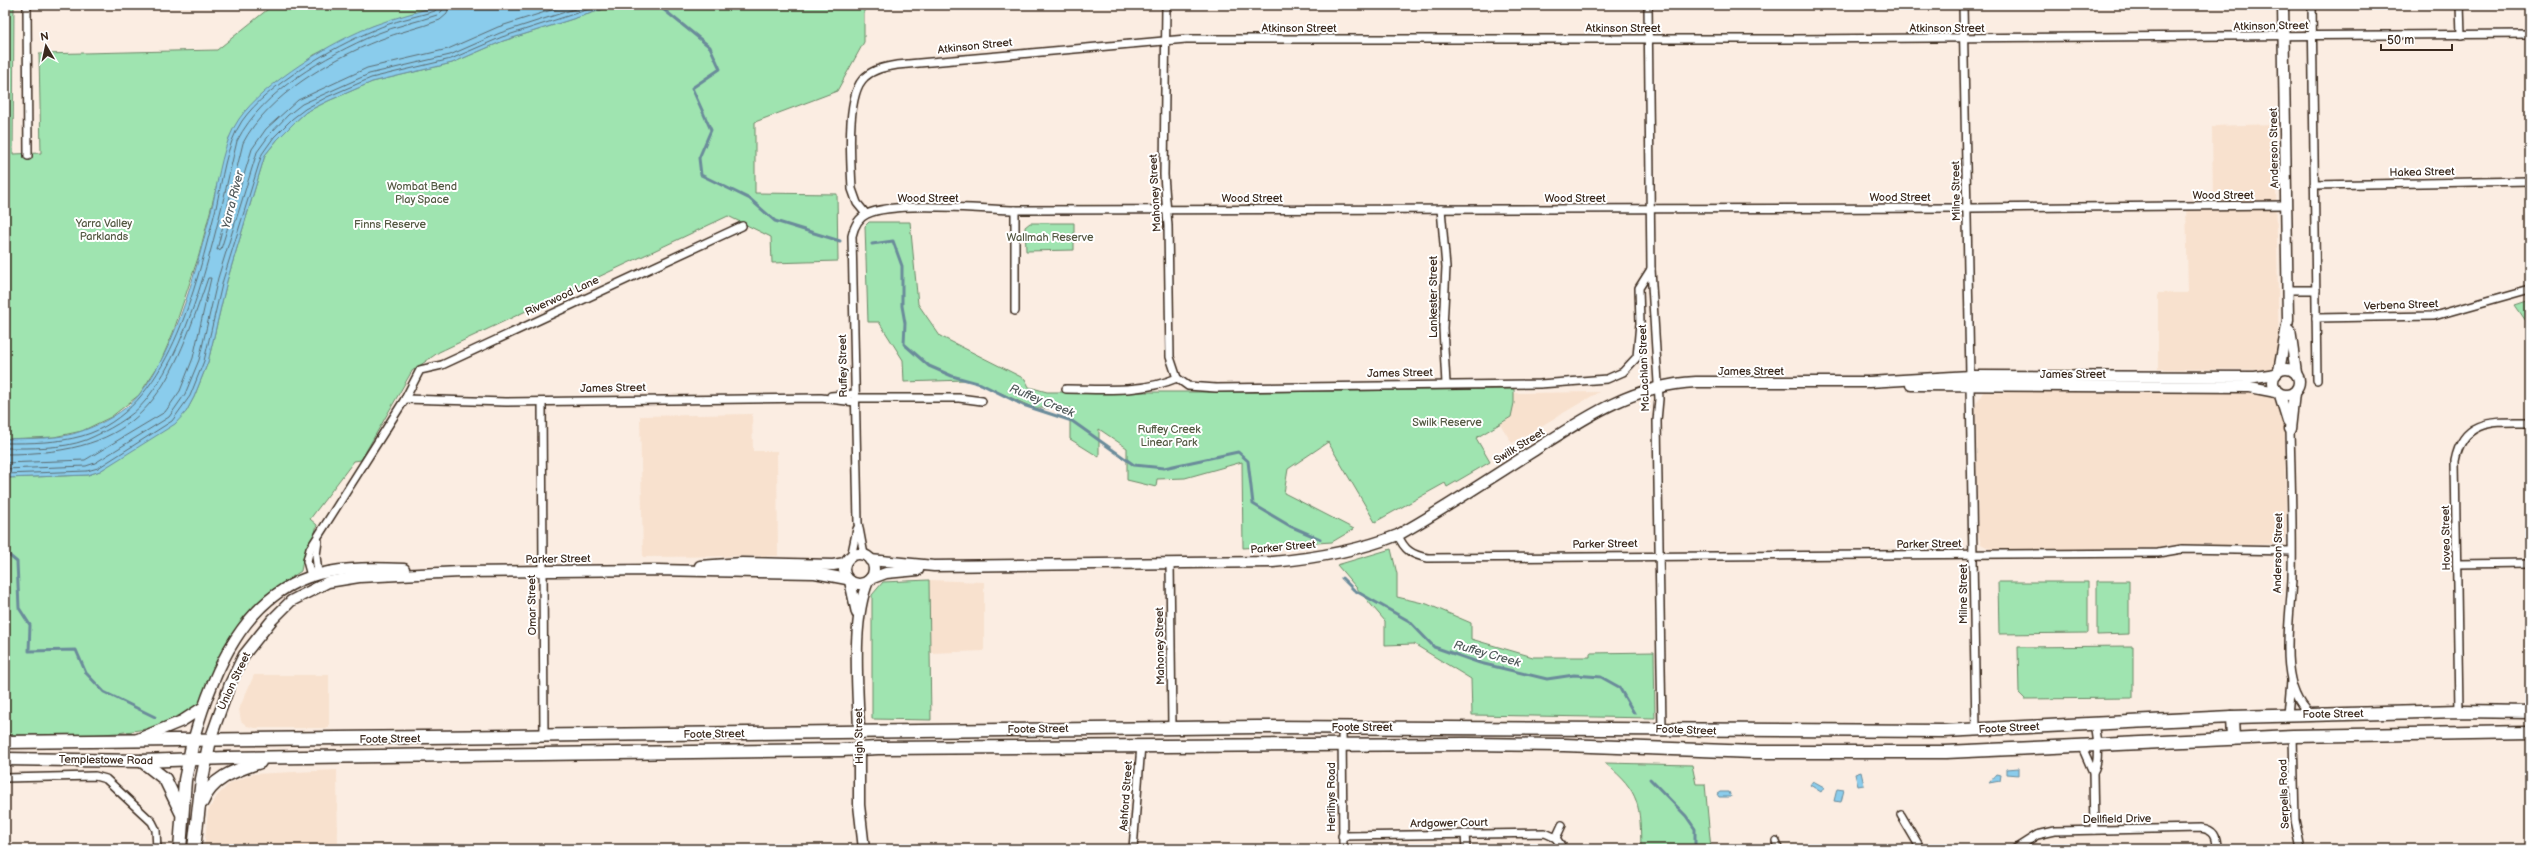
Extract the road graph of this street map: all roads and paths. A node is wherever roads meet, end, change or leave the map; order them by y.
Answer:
1 (27, 5) edge
2 (1166, 5) edge
3 (1648, 5) edge
4 (1963, 5) edge
5 (2283, 5) edge
6 (2312, 5) edge
7 (2460, 5) edge
8 (2530, 34) edge
9 (2461, 35) junction
10 (2313, 36) junction
11 (2283, 37) junction
12 (1964, 38) junction
13 (1648, 39) junction
14 (1166, 41) junction
15 (28, 156) dead end
16 (2530, 181) edge
17 (2314, 184) junction
18 (2286, 205) junction
19 (1650, 208) junction
20 (1967, 208) junction
21 (1166, 209) junction
22 (1441, 209) junction
23 (1015, 210) junction
24 (866, 214) junction
25 (742, 226) dead end
26 (1651, 269) junction
27 (2530, 289) edge
28 (2287, 290) junction
29 (2316, 290) junction
30 (1015, 311) dead end
31 (2316, 318) junction
32 (2288, 320) junction
33 (2278, 372) junction
34 (2296, 373) junction
35 (1177, 378) junction
36 (2317, 380) dead end
37 (1970, 381) junction
38 (2206, 381) junction
39 (1446, 384) junction
40 (1657, 387) junction
41 (1066, 389) dead end
42 (2278, 393) junction
43 (2294, 393) junction
44 (406, 398) junction
45 (855, 398) junction
46 (982, 401) dead end
47 (542, 402) junction
48 (2530, 422) edge
49 (2290, 429) junction
50 (858, 523) junction
51 (1398, 535) junction
52 (2291, 551) junction
53 (1974, 555) junction
54 (1659, 556) junction
55 (868, 558) junction
56 (848, 560) junction
57 (1170, 563) junction
58 (2530, 563) edge
59 (2457, 564) junction
60 (934, 566) junction
61 (656, 570) junction
62 (543, 571) junction
63 (460, 572) junction
64 (315, 575) junction
65 (848, 580) junction
66 (869, 580) junction
67 (318, 585) junction
68 (858, 623) junction
69 (2291, 677) junction
70 (202, 708) junction
71 (2459, 711) junction
72 (2530, 712) edge
73 (2310, 714) junction
74 (2288, 715) junction
75 (2232, 716) junction
76 (2094, 723) junction
77 (1342, 726) junction
78 (1172, 727) junction
79 (1662, 730) junction
80 (1976, 730) junction
81 (859, 731) junction
82 (2530, 732) edge
83 (2458, 733) junction
84 (544, 736) junction
85 (2293, 736) junction
86 (2233, 739) junction
87 (210, 740) junction
88 (193, 741) junction
89 (5, 742) edge
90 (130, 742) junction
91 (1342, 744) junction
92 (1141, 745) junction
93 (2097, 746) junction
94 (2082, 747) junction
95 (1662, 748) junction
96 (859, 749) junction
97 (1977, 751) junction
98 (271, 758) junction
99 (5, 759) edge
100 (207, 759) junction
101 (142, 761) junction
102 (188, 761) junction
103 (2093, 772) junction
104 (5, 778) edge
105 (181, 813) junction
106 (197, 814) junction
107 (1901, 815) dead end
108 (1562, 825) dead end
109 (2094, 830) junction
110 (1465, 834) junction
111 (1342, 836) junction
112 (1556, 838) junction
113 (1776, 841) dead end
114 (2217, 845) edge
115 (157, 849) edge
116 (180, 849) edge
117 (194, 849) edge
118 (864, 849) edge
119 (1133, 849) edge
120 (1343, 849) edge
121 (1466, 849) edge
122 (1563, 849) edge
123 (1778, 849) edge
124 (1921, 849) edge
125 (2015, 849) edge
126 (2301, 849) edge

1 - 15 street
2 - 14 street, Mahoney Street
3 - 13 street, McLachlan Street
4 - 12 street, Milne Street
5 - 11 main road, Anderson Street
6 - 10 street
7 - 9 street
8 - 9 street, Atkinson Street
9 - 10 street, Atkinson Street
10 - 11 street, Atkinson Street
10 - 17 street
11 - 12 street, Atkinson Street
11 - 18 main road, Anderson Street
12 - 13 street, Atkinson Street
12 - 20 street, Milne Street
13 - 14 street, Atkinson Street
13 - 19 street, McLachlan Street
14 - 21 street, Mahoney Street
14 - 24 street, Atkinson Street
16 - 17 street, Hakea Street
17 - 29 street
18 - 20 street, Wood Street
18 - 28 main road, Anderson Street
19 - 20 street, Wood Street
19 - 22 street, Wood Street
19 - 26 street, McLachlan Street
20 - 37 street, Milne Street
21 - 22 street, Wood Street
21 - 23 street, Wood Street
21 - 35 street, Mahoney Street
22 - 39 street, Lankester Street
23 - 24 street, Wood Street
23 - 30 street
24 - 45 street, Ruffey Street
25 - 44 street, Riverwood Lane
26 - 39 street, James Street
26 - 40 street, McLachlan Street
27 - 31 street, Verbena Street
28 - 29 street
28 - 32 main road, Anderson Street
29 - 31 street
31 - 36 street
32 - 33 main road, Anderson Street
32 - 34 main road, Anderson Street
33 - 34 main road
33 - 38 main road, James Street
33 - 42 main road
34 - 43 main road
35 - 39 street, James Street
35 - 41 street
37 - 38 main road, James Street
37 - 40 main road, James Street
37 - 53 street, Milne Street
38 - 42 main road, James Street
40 - 51 main road, Swilk Street
40 - 54 street, McLachlan Street
42 - 43 main road
42 - 49 main road, Anderson Street
43 - 49 main road, Anderson Street
44 - 47 street, James Street
44 - 64 street
45 - 46 street, James Street
45 - 47 street, James Street
45 - 50 street, Ruffey Street
47 - 62 street, Omar Street
48 - 59 street, Hovea Street
49 - 52 street, Anderson Street
50 - 55 street, Ruffey Street
50 - 56 street, Ruffey Street
51 - 54 street, Parker Street
51 - 57 main road, Parker Street
52 - 53 street, Parker Street
52 - 69 street, Anderson Street
53 - 54 street, Parker Street
53 - 80 street, Milne Street
54 - 79 street, McLachlan Street
55 - 56 main road
55 - 60 main road, Parker Street
55 - 66 main road
56 - 61 main road, Parker Street
56 - 65 main road
57 - 60 main road, Parker Street
57 - 78 street, Mahoney Street
58 - 59 street
59 - 71 street, Hovea Street
60 - 66 main road, Parker Street
61 - 62 main road, Parker Street
61 - 65 main road, Parker Street
62 - 63 main road, Parker Street
62 - 84 street, Omar Street
63 - 64 main road, Parker Street
63 - 67 main road, Parker Street
64 - 67 main road
64 - 70 main road, Union Street
65 - 66 main road
65 - 68 main road, High Street
66 - 68 main road, High Street
67 - 87 main road, Union Street
68 - 81 main road, High Street
69 - 73 street, Anderson Street
69 - 74 street, Anderson Street
70 - 88 main road, Union Street
70 - 90 main road
71 - 72 main road, Foote Street
71 - 73 main road, Foote Street
71 - 83 main road
73 - 74 main road, Foote Street
74 - 75 main road, Foote Street
74 - 85 main road
75 - 76 main road, Foote Street
75 - 86 main road
76 - 80 main road, Foote Street
76 - 93 street
77 - 78 main road, Foote Street
77 - 79 main road, Foote Street
77 - 91 street, Herlihys Road
78 - 81 main road, Foote Street
79 - 80 main road, Foote Street
79 - 95 main road
80 - 97 main road
81 - 84 main road, Foote Street
81 - 96 main road, High Street
82 - 83 main road, Foote Street
83 - 85 main road, Foote Street
84 - 87 main road, Foote Street
85 - 86 main road, Foote Street
85 - 126 street, Serpells Road
86 - 93 main road, Foote Street
87 - 88 main road, Foote Street
87 - 100 main road, Union Street
88 - 90 main road, Templestowe Road
88 - 102 main road
89 - 90 main road, Templestowe Road
91 - 92 main road, Foote Street
91 - 95 main road, Foote Street
91 - 111 street, Herlihys Road
92 - 96 main road, Foote Street
92 - 119 street, Ashford Street
93 - 94 main road, Foote Street
93 - 103 street
94 - 97 main road, Foote Street
94 - 103 street
95 - 97 main road, Foote Street
96 - 98 main road, Foote Street
96 - 118 main road, High Street
98 - 100 main road, Foote Street
98 - 106 main road
99 - 101 main road, Templestowe Road
100 - 102 main road, Templestowe Road
100 - 106 main road, Union Street
101 - 102 main road, Templestowe Road
101 - 105 main road
102 - 105 main road
103 - 109 street
104 - 115 street, Templestowe Road
105 - 116 main road
106 - 117 main road, Union Street
107 - 124 street
108 - 112 street
109 - 114 street, Dellfield Drive
109 - 125 street, Dellfield Drive
110 - 111 street, Ardgower Court
110 - 112 street, Ardgower Court
110 - 121 street
111 - 120 street, Herlihys Road
112 - 122 street
113 - 123 street

